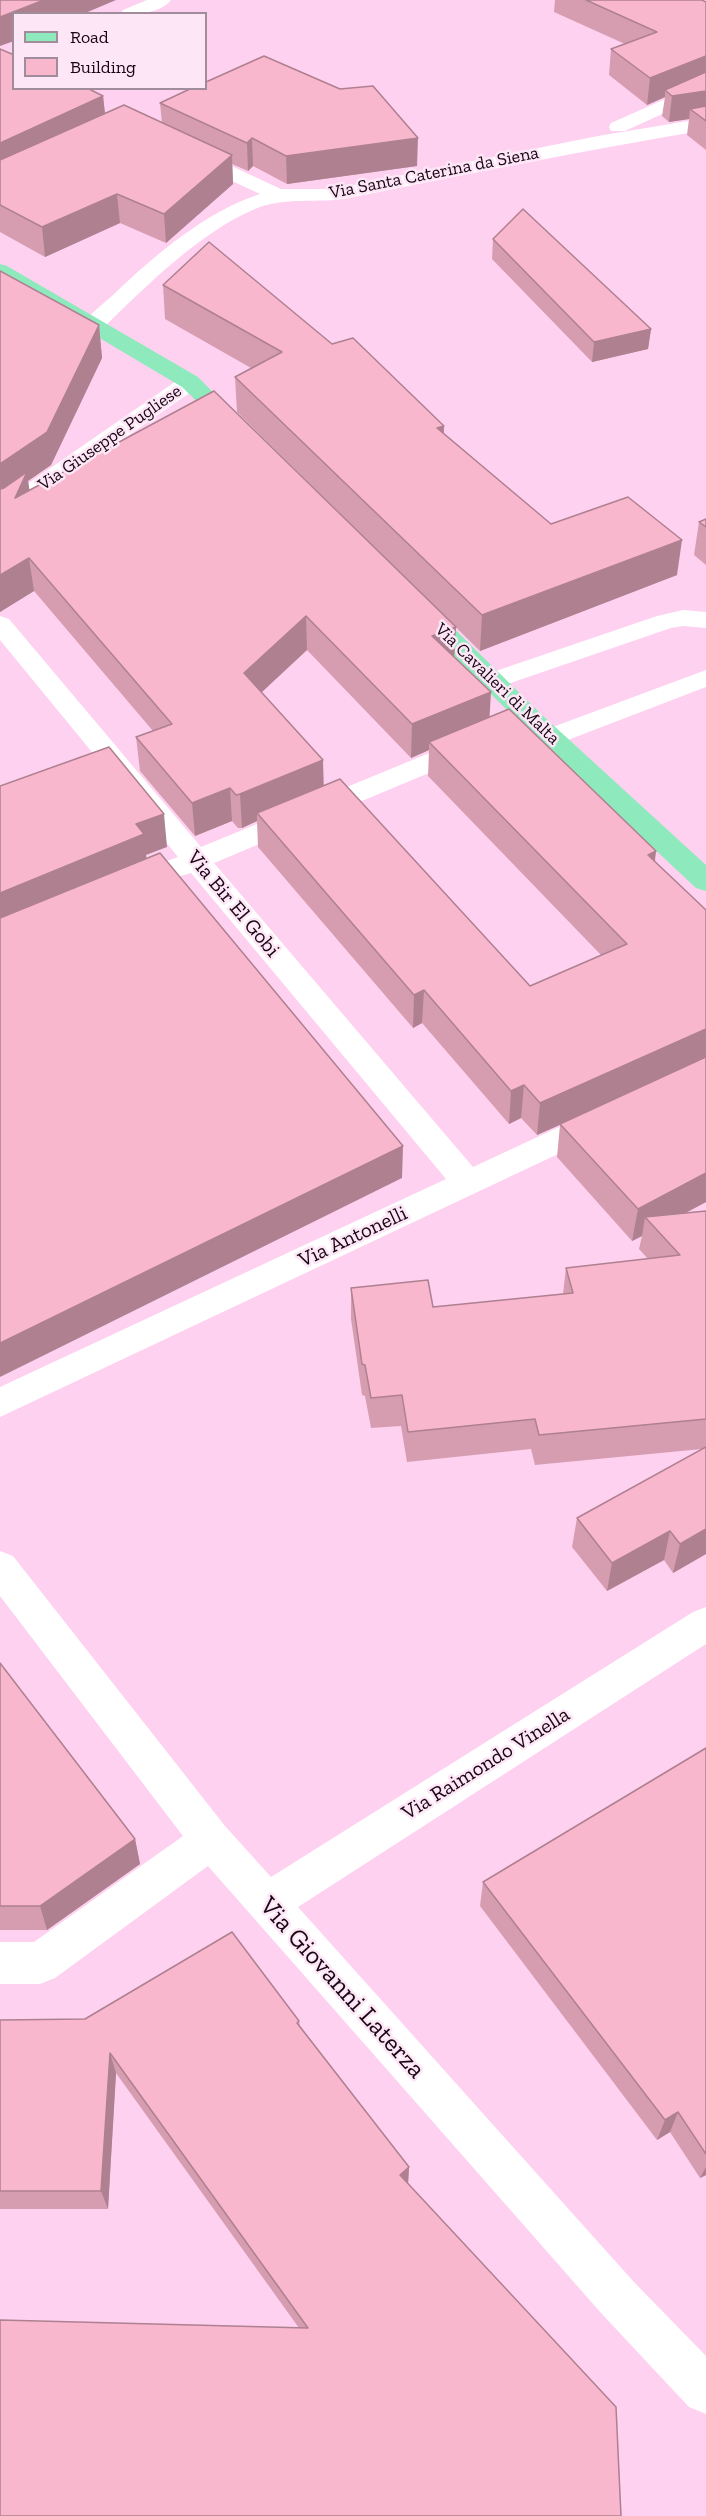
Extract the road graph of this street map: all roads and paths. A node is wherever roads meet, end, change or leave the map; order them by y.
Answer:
1 (162, 0) edge
2 (134, 12) edge
3 (706, 87) edge
4 (706, 124) edge
5 (598, 142) junction
6 (180, 149) edge
7 (278, 195) junction
8 (0, 270) edge
9 (94, 324) junction
10 (190, 382) junction
11 (258, 448) edge
12 (0, 514) edge
13 (409, 598) edge
14 (706, 620) edge
15 (0, 624) edge
16 (706, 678) edge
17 (493, 681) junction
18 (521, 731) junction
19 (196, 860) junction
20 (152, 879) edge
21 (706, 881) edge
22 (620, 1112) edge
23 (468, 1183) junction
24 (0, 1403) edge
25 (0, 1567) edge
26 (706, 1624) edge
27 (211, 1840) junction
28 (266, 1904) junction
29 (0, 1963) edge
30 (706, 2390) edge

1 - 2 street
3 - 5 street
4 - 5 street, Via Santa Caterina da Siena
5 - 7 street, Via Santa Caterina da Siena
6 - 7 street
7 - 9 street, Via Santa Caterina da Siena
8 - 9 main road
9 - 10 main road
10 - 11 main road
10 - 12 street, Via Giuseppe Pugliese
13 - 17 main road, Via Cavalieri di Malta
14 - 17 street
15 - 19 street, Via Bir El Gobi
16 - 18 street
17 - 18 main road, Via Cavalieri di Malta
18 - 19 street
18 - 21 main road, Via Cavalieri di Malta
19 - 20 street
19 - 23 street, Via Bir El Gobi
22 - 23 street, Via Antonelli
23 - 24 street, Via Antonelli
25 - 27 street, Via Giovanni Laterza
26 - 28 street, Via Raimondo Vinella
27 - 28 street, Via Giovanni Laterza
27 - 29 street
28 - 30 street, Via Giovanni Laterza

